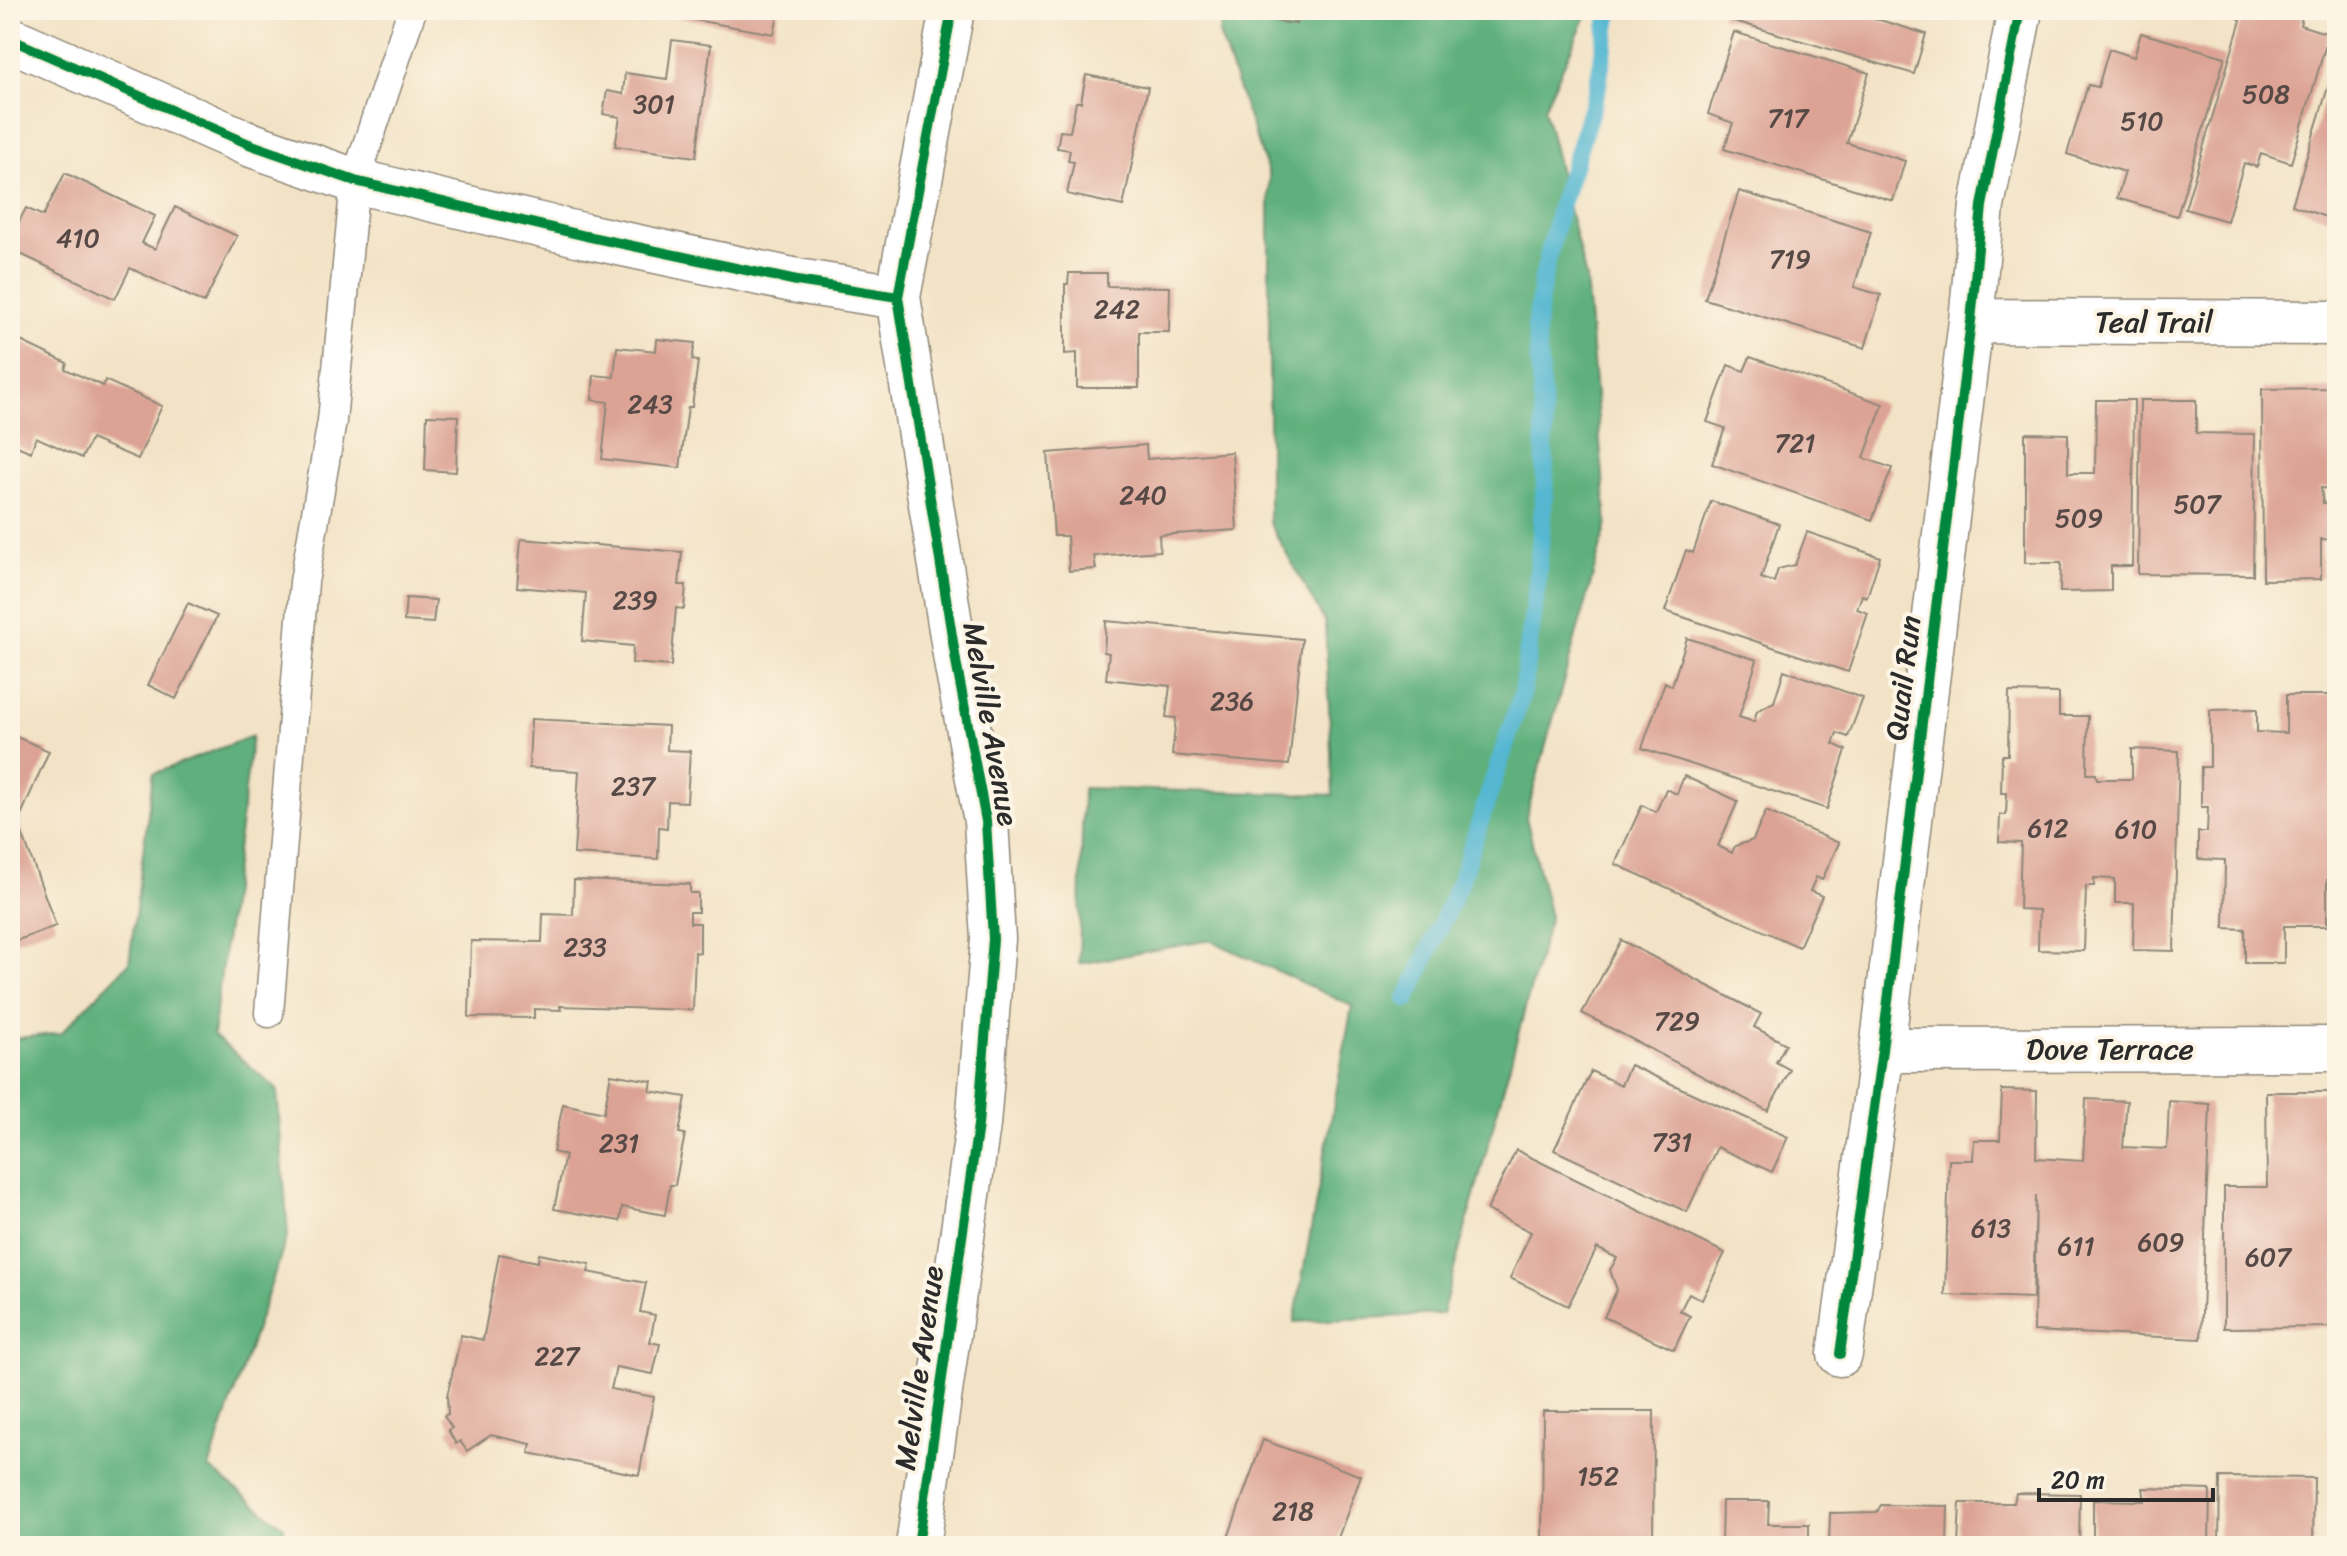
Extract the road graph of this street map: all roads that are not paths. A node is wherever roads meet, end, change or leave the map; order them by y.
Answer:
1 (412, 10) edge
2 (952, 10) edge
3 (2020, 10) edge
4 (10, 39) edge
5 (355, 181) junction
6 (898, 297) junction
7 (1971, 321) junction
8 (2337, 323) edge
9 (269, 1013) dead end
10 (2337, 1049) edge
11 (1882, 1050) junction
12 (1840, 1354) dead end
13 (918, 1546) edge

1 - 5 lane
2 - 6 street, Melville Avenue
3 - 7 street, Quail Run
4 - 5 street
5 - 6 street
5 - 9 lane
6 - 13 street, Melville Avenue
7 - 8 street, Teal Trail
7 - 11 street, Quail Run
10 - 11 street, Dove Terrace
11 - 12 street, Quail Run

